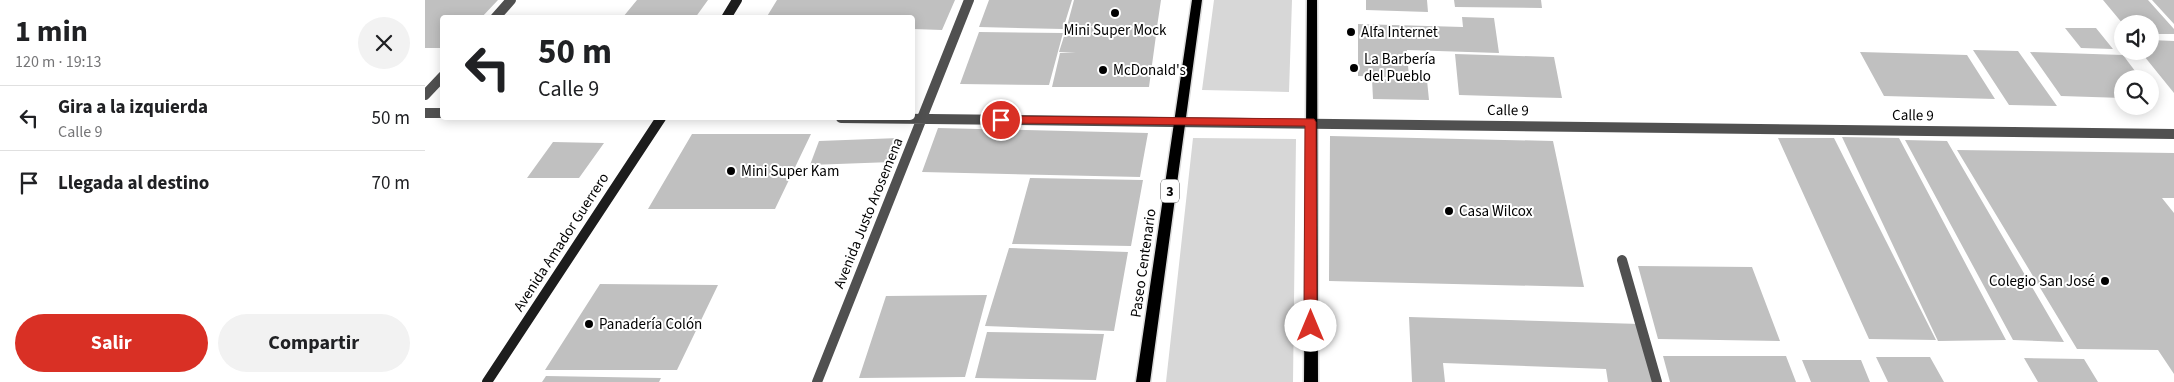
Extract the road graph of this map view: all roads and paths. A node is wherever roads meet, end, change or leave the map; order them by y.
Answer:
1 (511, 0) edge
2 (737, 0) edge
3 (969, 0) edge
4 (1197, 0) edge
5 (1312, 0) edge
6 (498, 15) edge
7 (728, 15) edge
8 (440, 79) edge
9 (425, 95) edge
10 (425, 112) edge
11 (440, 113) edge
12 (915, 118) edge
13 (922, 118) junction
14 (660, 120) edge
15 (1179, 122) junction
16 (1311, 122) junction
17 (2174, 134) edge
18 (1622, 260) dead end
19 (487, 382) edge
20 (817, 382) edge
21 (1143, 382) edge
22 (1311, 382) edge
23 (1657, 382) edge

1 - 6 street
2 - 7 main road
3 - 13 street, Avenida Justo Arosemena
4 - 15 main road, Paseo Centenario / 3
5 - 16 main road
8 - 9 street
10 - 11 street
12 - 13 street, Calle 9
13 - 15 street, Calle 9
13 - 20 street, Avenida Justo Arosemena
14 - 19 main road, Avenida Amador Guerrero
15 - 16 street, Calle 9
15 - 21 main road, Paseo Centenario / 3
16 - 17 street, Calle 9
16 - 22 main road
18 - 23 street

